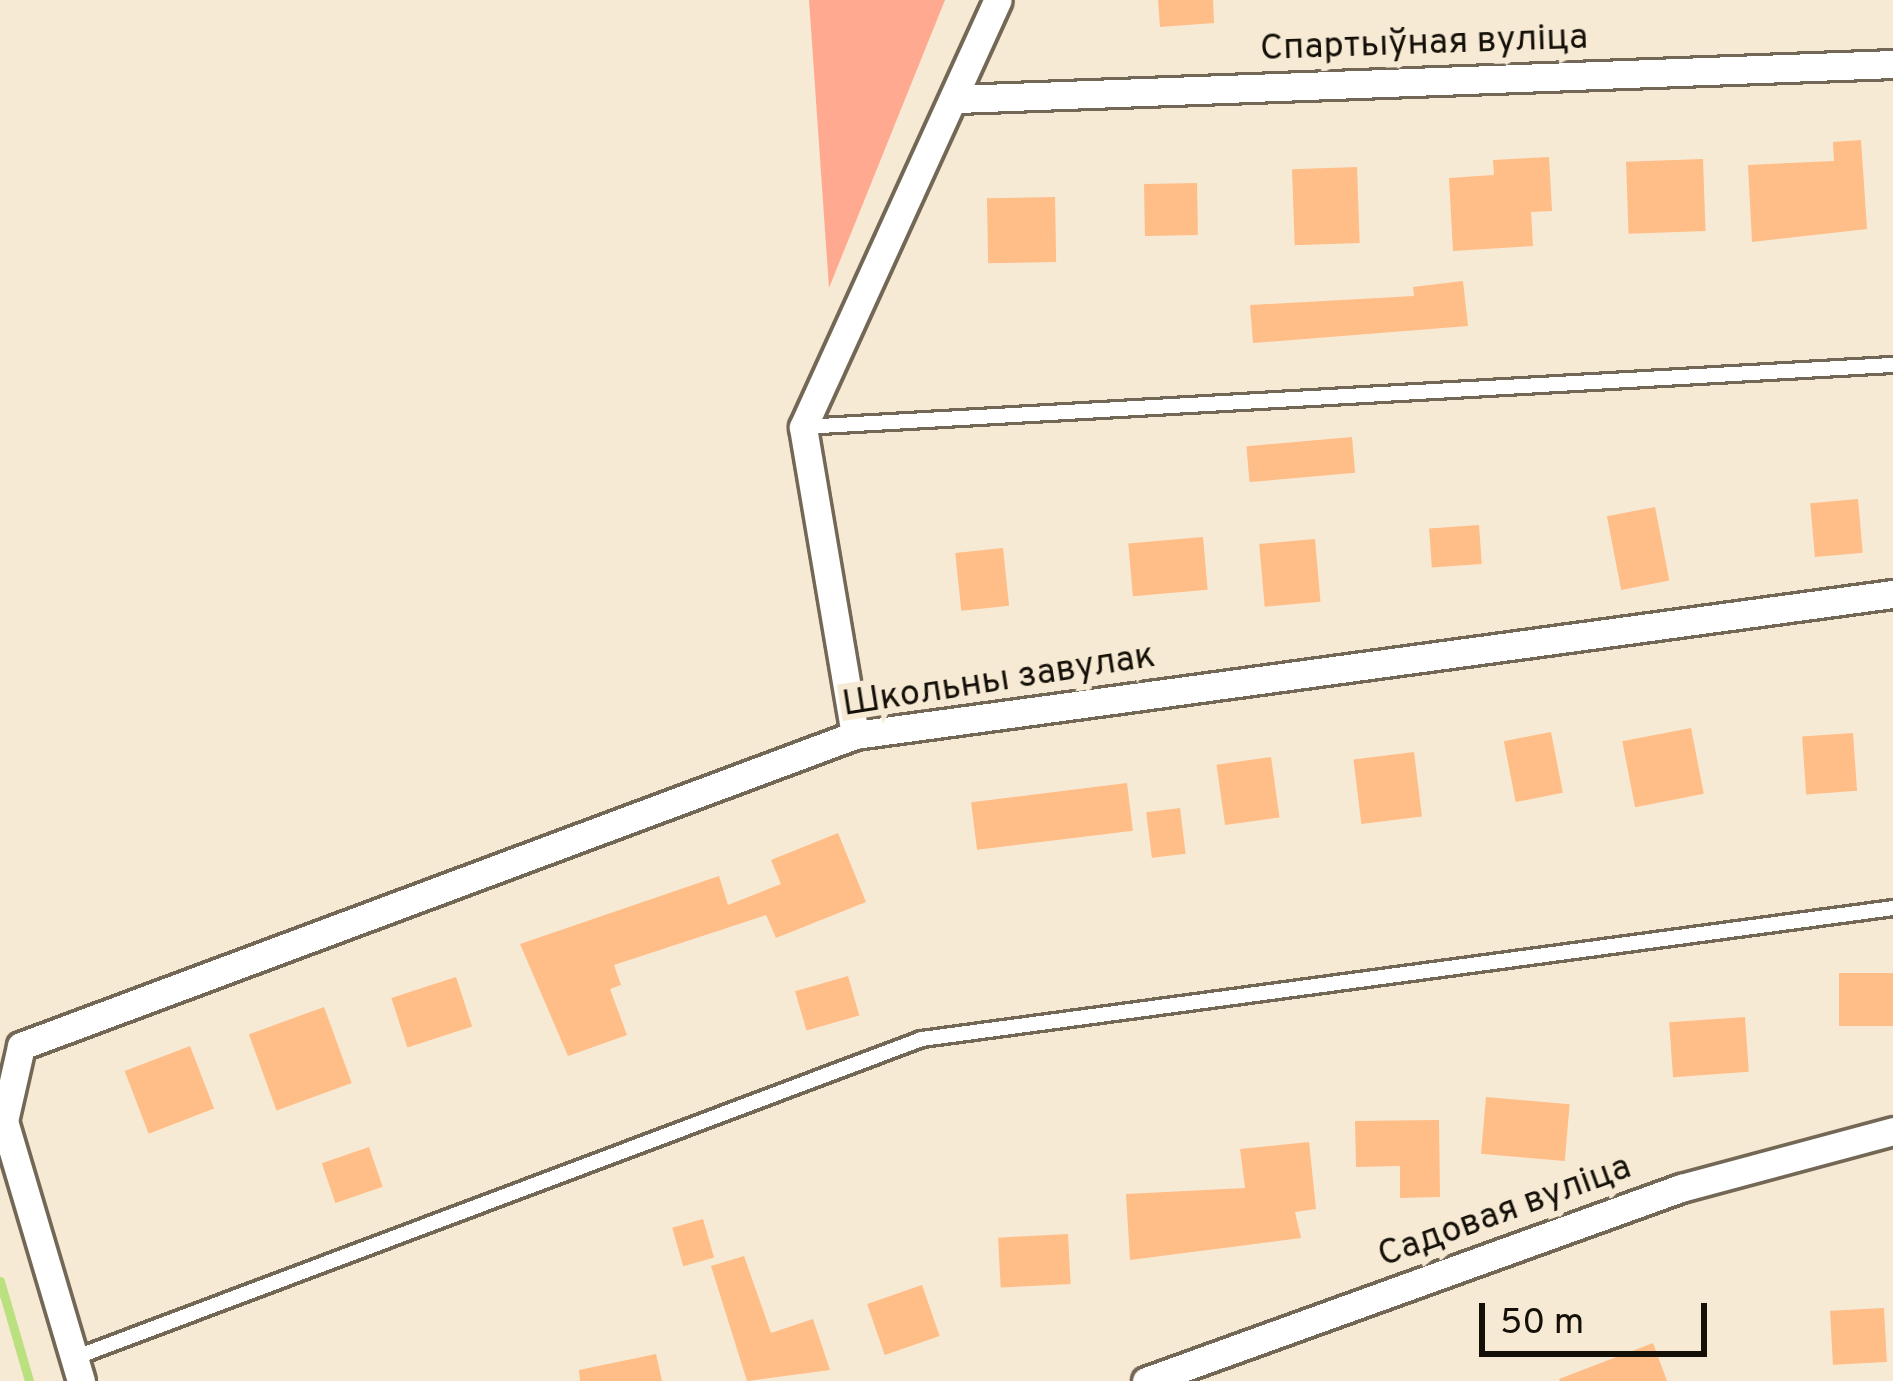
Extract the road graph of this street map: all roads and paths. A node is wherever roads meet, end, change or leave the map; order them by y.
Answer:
1 (998, 0) edge
2 (1893, 64) edge
3 (957, 99) junction
4 (1893, 364) edge
5 (803, 428) junction
6 (1893, 594) edge
7 (855, 735) junction
8 (1893, 908) edge
9 (1893, 1131) edge
10 (78, 1369) edge
11 (1146, 1381) edge

1 - 3 street
2 - 3 street, Спартыўная вуліца
3 - 5 street
4 - 5 lane
5 - 7 street
6 - 7 street, Школьны завулак
7 - 10 street, Школьны завулак
8 - 10 lane
9 - 11 street, Садовая вуліца

